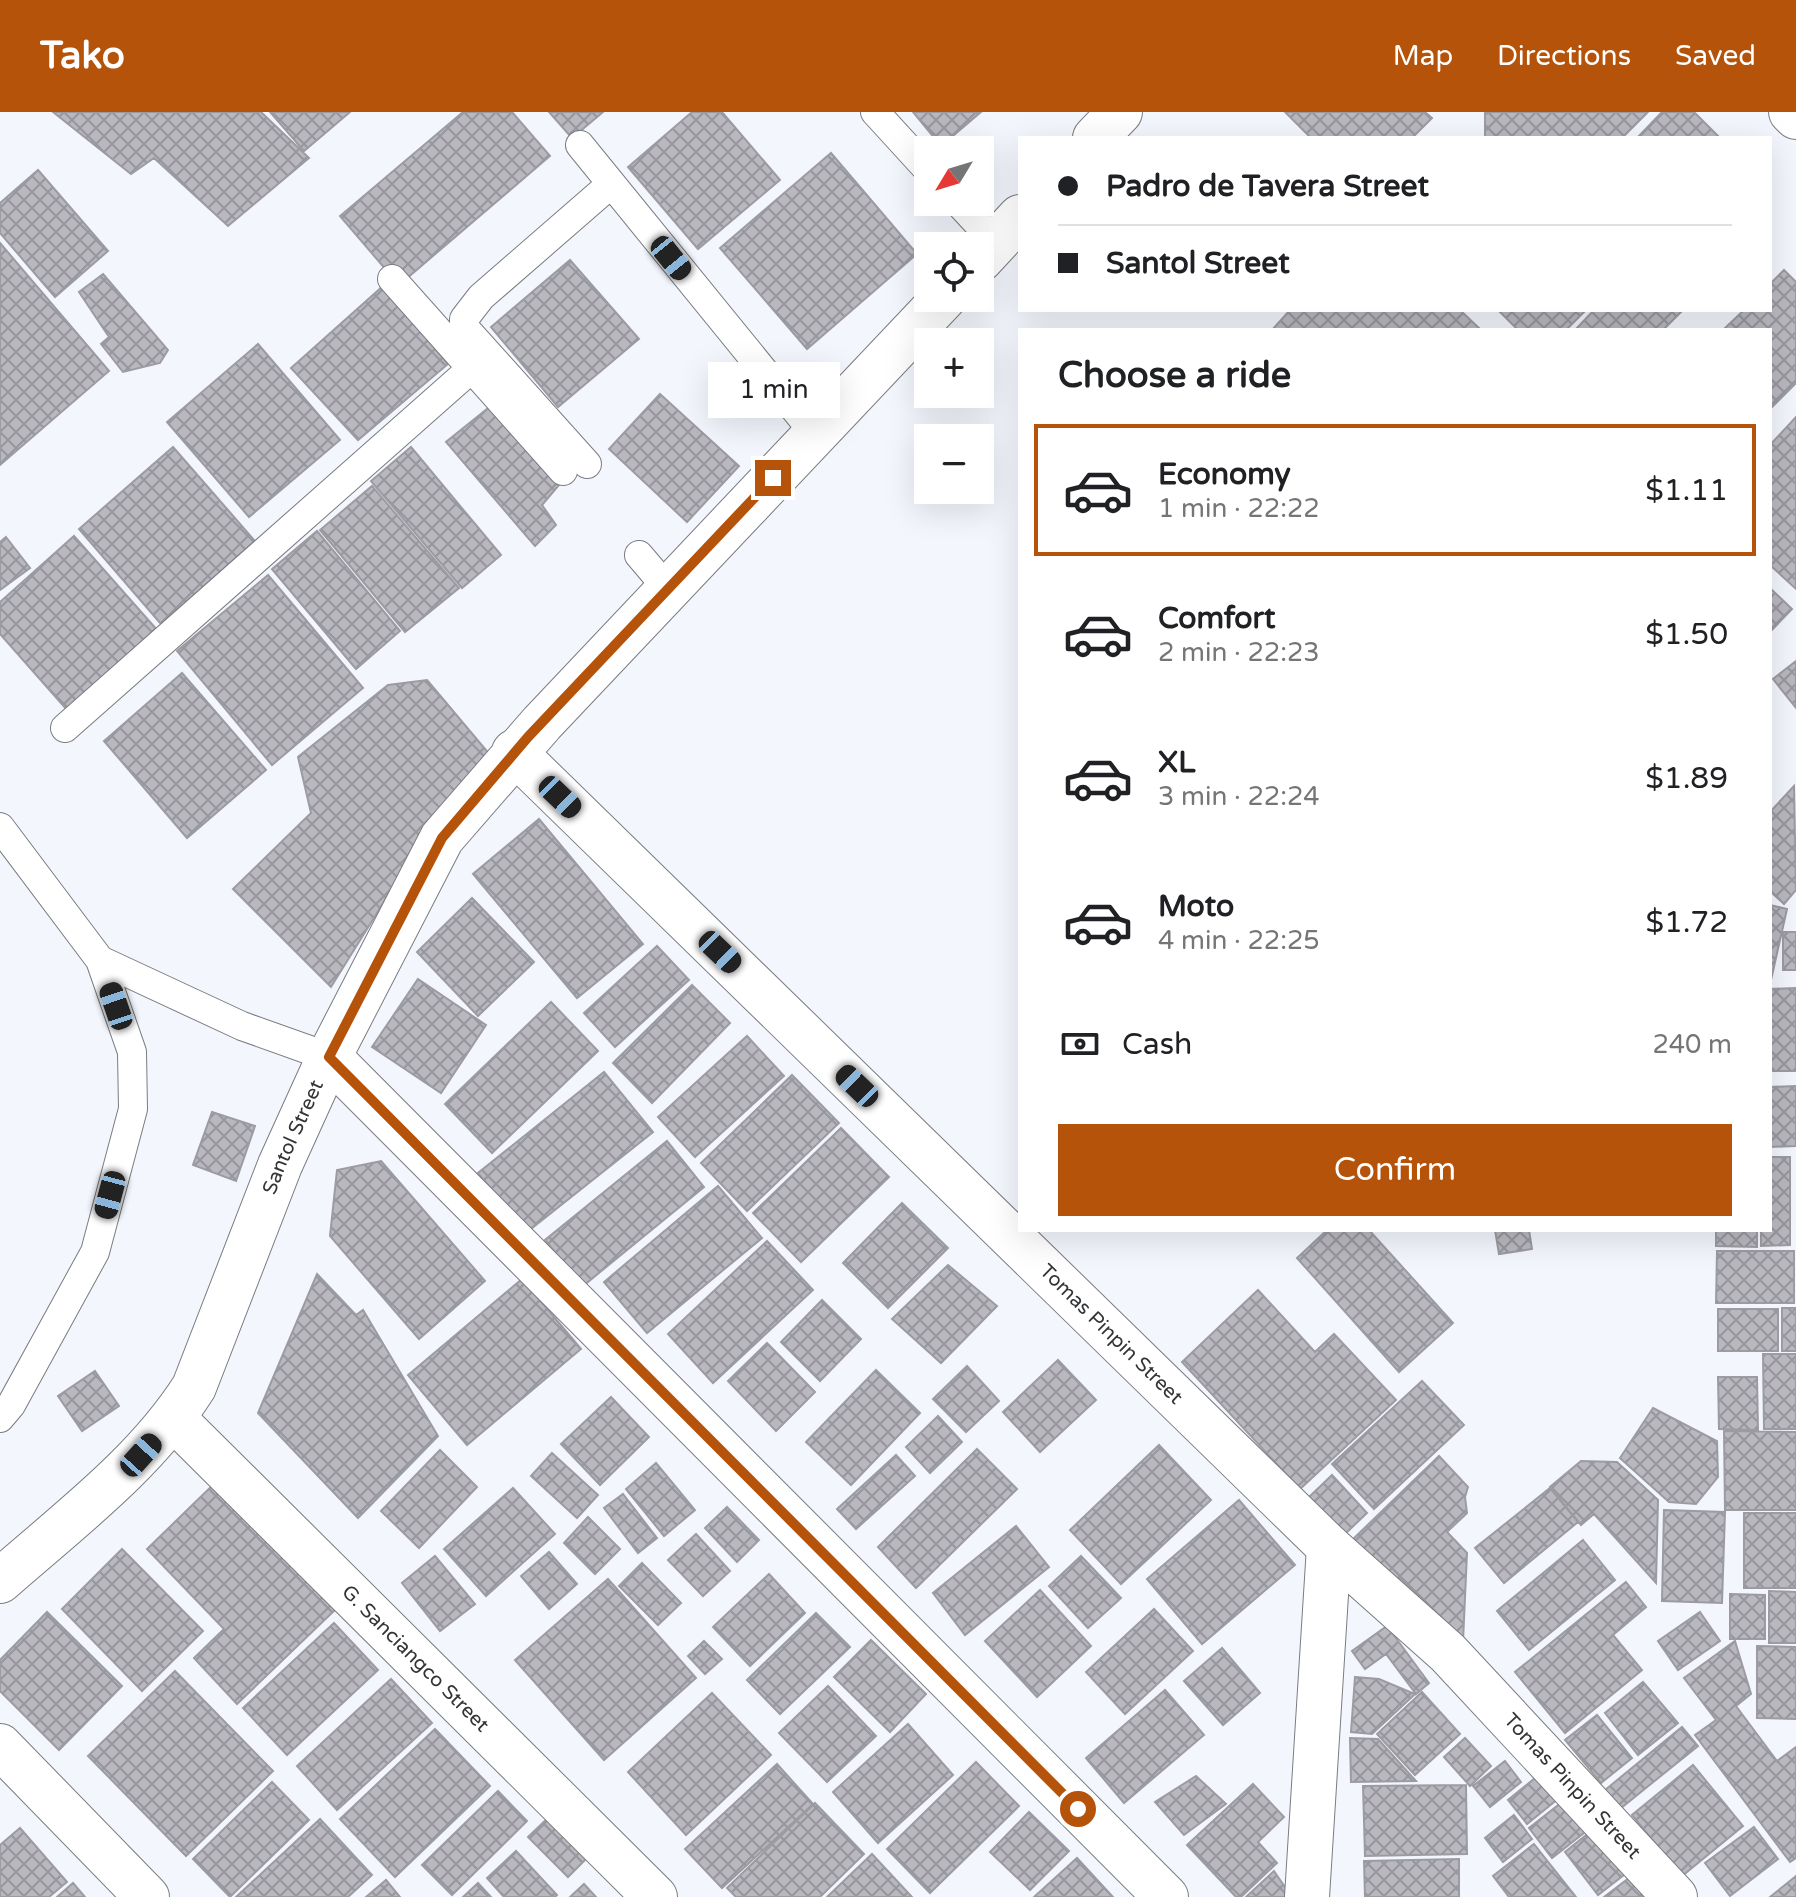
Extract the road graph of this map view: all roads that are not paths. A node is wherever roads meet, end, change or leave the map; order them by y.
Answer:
1 (875, 112) edge
2 (1120, 112) edge
3 (1791, 112) edge
4 (1796, 117) edge
5 (1097, 136) edge
6 (580, 145) dead end
7 (914, 155) edge
8 (611, 184) junction
9 (973, 216) edge
10 (999, 240) edge
11 (392, 279) dead end
12 (931, 312) edge
13 (471, 369) junction
14 (815, 434) junction
15 (639, 555) dead end
16 (667, 588) junction
17 (65, 728) dead end
18 (514, 752) junction
19 (5, 841) edge
20 (100, 960) junction
21 (329, 1057) junction
22 (0, 1418) edge
23 (174, 1419) junction
24 (1329, 1547) junction
25 (0, 1581) edge
26 (0, 1746) edge
27 (147, 1897) edge
28 (655, 1897) edge
29 (1166, 1897) edge
30 (1307, 1897) edge
31 (1675, 1897) edge

1 - 7 lane
2 - 5 street
3 - 4 street
6 - 8 lane
8 - 13 lane
8 - 14 lane
9 - 10 lane
11 - 13 lane
12 - 14 street, Santol Street
13 - 17 lane
14 - 16 street, Santol Street
15 - 16 lane
16 - 18 street, Santol Street
18 - 21 street, Santol Street
18 - 24 street, Tomas Pinpin Street
19 - 20 lane
20 - 21 lane
20 - 22 lane
21 - 23 street, Santol Street
21 - 29 street
23 - 25 street, Santol Street
23 - 28 street, G. Sanciangco Street
24 - 30 street
24 - 31 street, Tomas Pinpin Street
26 - 27 street

